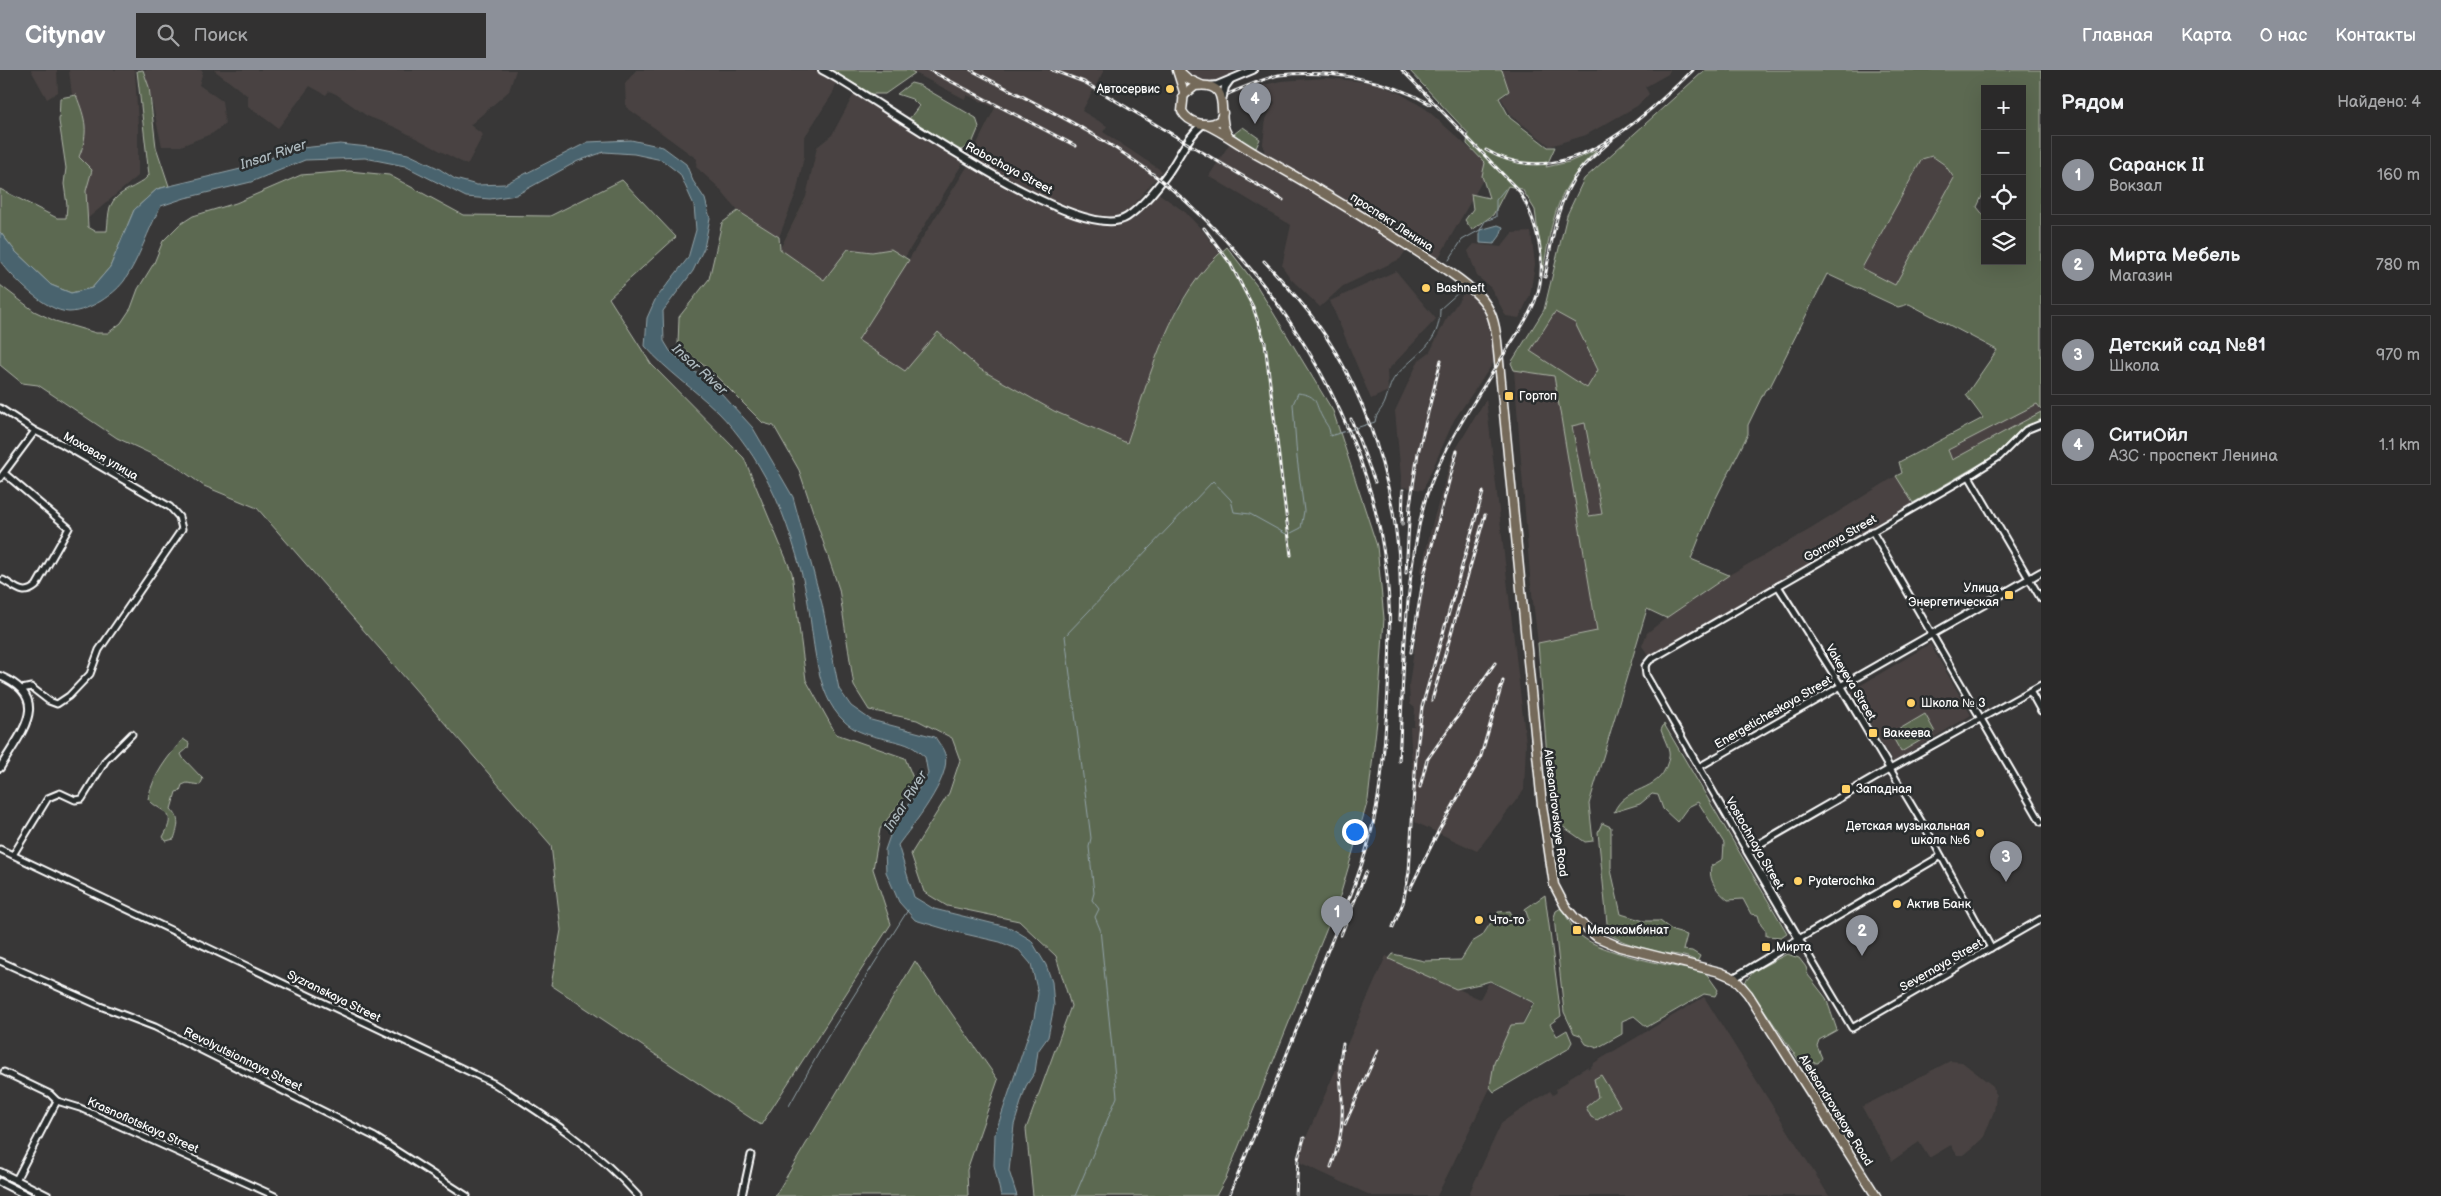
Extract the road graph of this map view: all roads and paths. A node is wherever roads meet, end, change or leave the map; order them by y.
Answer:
1 (822, 70) edge
2 (1177, 70) edge
3 (1253, 70) edge
4 (1231, 79) junction
5 (1205, 85) junction
6 (1183, 96) junction
7 (1222, 101) junction
8 (1223, 113) junction
9 (1188, 118) junction
10 (1204, 124) junction
11 (1192, 134) junction
12 (1228, 135) junction
13 (1498, 363) joint
14 (0, 408) edge
15 (2041, 424) edge
16 (35, 431) junction
17 (4, 473) junction
18 (1969, 476) junction
19 (0, 478) edge
20 (1872, 531) junction
21 (2041, 572) edge
22 (2030, 579) junction
23 (3, 580) dead end
24 (1778, 586) junction
25 (2041, 599) edge
26 (1933, 634) junction
27 (1645, 666) joint
28 (0, 676) edge
29 (2041, 685) edge
30 (1841, 686) junction
31 (22, 689) junction
32 (2030, 691) junction
33 (2041, 711) edge
34 (1981, 717) junction
35 (132, 734) dead end
36 (1699, 767) junction
37 (0, 768) edge
38 (1890, 769) junction
39 (2041, 822) edge
40 (0, 849) edge
41 (1747, 851) junction
42 (13, 855) junction
43 (1941, 856) junction
44 (2041, 919) edge
45 (1798, 939) junction
46 (1991, 948) junction
47 (0, 961) edge
48 (1734, 978) junction
49 (1852, 1028) joint
50 (4, 1072) dead end
51 (57, 1101) junction
52 (751, 1155) dead end
53 (0, 1172) edge
54 (16, 1180) junction
55 (0, 1182) edge
56 (12, 1188) junction
57 (28, 1196) edge
58 (48, 1196) edge
59 (275, 1196) edge
60 (467, 1196) edge
61 (638, 1196) edge
62 (742, 1196) edge
63 (1876, 1196) edge

1 - 11 street, Rabochaya Street
2 - 5 main road
2 - 6 main road
3 - 4 street
4 - 5 street
4 - 7 street
5 - 6 main road
5 - 7 main road
6 - 9 main road
7 - 8 main road
8 - 10 main road
8 - 12 main road
9 - 10 main road
9 - 11 street
10 - 11 street, Rabochaya Street
10 - 12 main road, проспект Ленина
12 - 13 main road, проспект Ленина
13 - 48 main road, Aleksandrovskoye Road
14 - 16 street, Моховая улица
15 - 18 street, Gornaya Street
16 - 17 street
16 - 31 street, Моховая улица
17 - 19 street
17 - 23 street
18 - 20 street, Gornaya Street
18 - 22 street
20 - 24 street, Gornaya Street
20 - 26 street
21 - 22 street, Energeticheskaya Street
22 - 25 street
22 - 26 street, Energeticheskaya Street
24 - 27 street, Gornaya Street
24 - 30 street, Vakeyeva Street
26 - 30 street, Energeticheskaya Street
26 - 34 street
27 - 36 street, Vostochnaya Street
28 - 31 street
29 - 32 street
30 - 36 street, Energeticheskaya Street
30 - 38 street, Vakeyeva Street
31 - 37 street
32 - 33 street
32 - 34 street
34 - 38 street
34 - 39 street
35 - 42 street
36 - 41 street, Vostochnaya Street
38 - 41 street
38 - 43 street, Vakeyeva Street
40 - 42 street, Syzranskaya Street
41 - 45 street, Vostochnaya Street
42 - 61 street, Syzranskaya Street
43 - 45 street
43 - 46 street, Vakeyeva Street
44 - 46 street, Severnaya Street
45 - 48 street
45 - 49 street, Vostochnaya Street
46 - 49 street, Severnaya Street
47 - 60 street, Revolyutsionnaya Street
48 - 63 main road, Aleksandrovskoye Road
50 - 51 street, Krasnoflotskaya Street
51 - 54 street
51 - 59 street, Krasnoflotskaya Street
52 - 62 street
53 - 54 street
54 - 56 street
54 - 58 street
55 - 56 street
56 - 57 street

